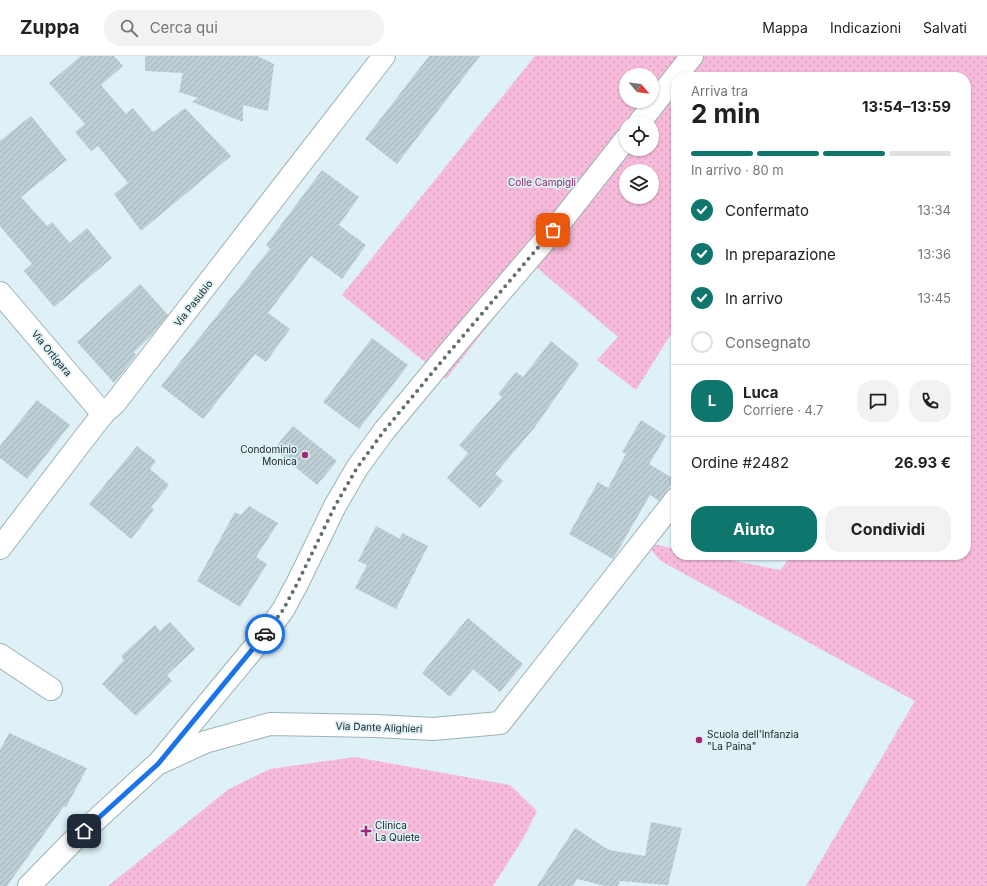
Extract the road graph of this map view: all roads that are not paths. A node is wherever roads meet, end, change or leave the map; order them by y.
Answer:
1 (384, 56) edge
2 (692, 56) edge
3 (679, 72) edge
4 (671, 83) edge
5 (645, 116) edge
6 (619, 148) edge
7 (0, 292) edge
8 (104, 414) junction
9 (671, 505) edge
10 (0, 548) edge
11 (0, 654) edge
12 (51, 689) dead end
13 (158, 764) junction
14 (29, 886) edge

1 - 8 street, Via Pasubio
2 - 3 street
4 - 5 street
6 - 13 street
7 - 8 street, Via Ortigara
8 - 10 street, Via Pasubio
9 - 13 street, Via Dante Alighieri
11 - 12 street
13 - 14 street, Via Dante Alighieri

